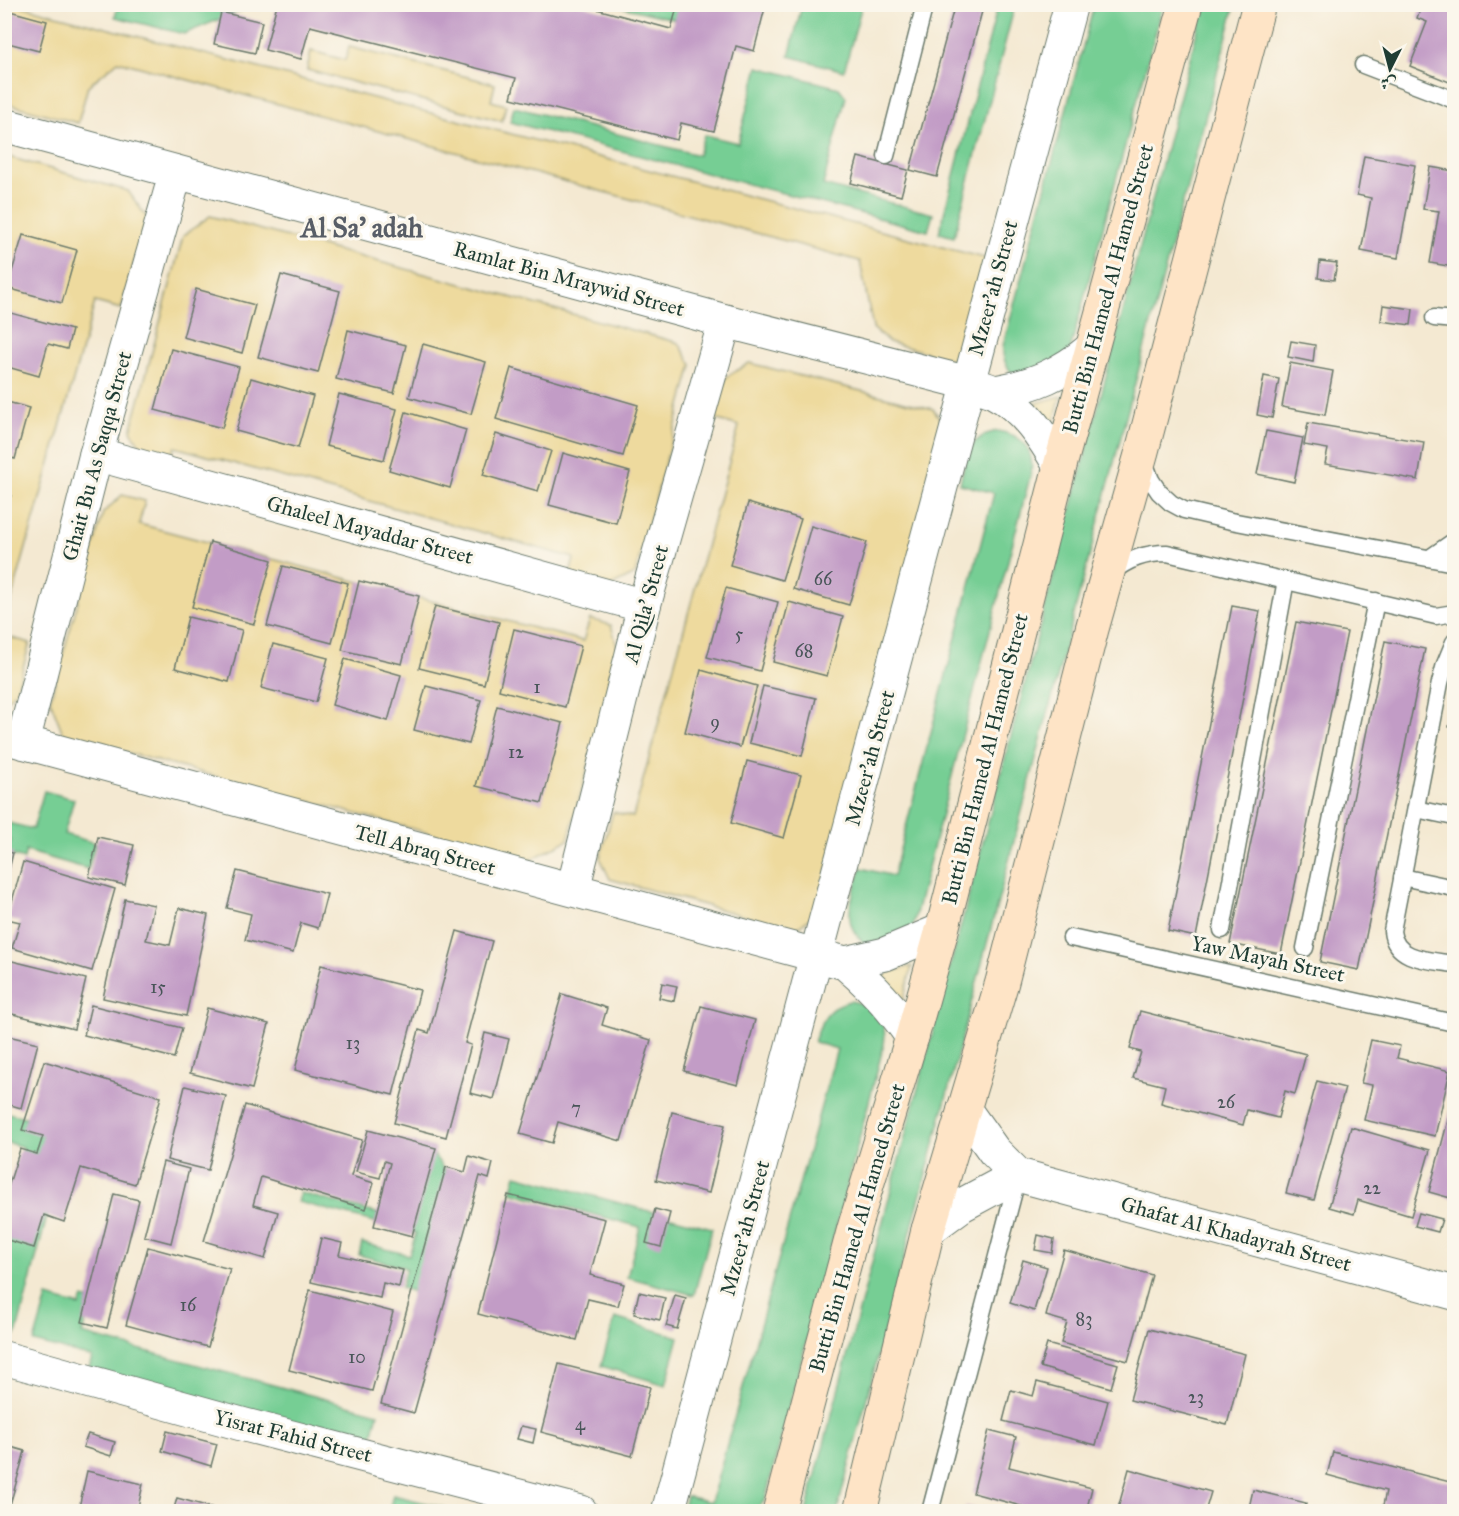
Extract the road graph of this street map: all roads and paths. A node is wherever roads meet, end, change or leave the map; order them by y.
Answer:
1 (925, 4) edge
2 (1071, 4) edge
3 (1186, 4) edge
4 (1259, 4) edge
5 (1363, 65) dead end
6 (1455, 100) edge
7 (4, 125) edge
8 (886, 156) dead end
9 (176, 172) junction
10 (1434, 318) dead end
11 (1455, 320) edge
12 (725, 321) junction
13 (1092, 348) junction
14 (981, 387) junction
15 (1142, 451) junction
16 (96, 454) junction
17 (1059, 466) junction
18 (1455, 541) edge
19 (1431, 557) junction
20 (1455, 563) edge
21 (1106, 578) junction
22 (1286, 580) junction
23 (1376, 602) junction
24 (644, 606) junction
25 (1455, 613) edge
26 (1455, 642) edge
27 (14, 740) edge
28 (1416, 809) junction
29 (1455, 817) edge
30 (1402, 877) junction
31 (1455, 888) edge
32 (573, 889) junction
33 (942, 930) junction
34 (1221, 930) dead end
35 (1071, 938) dead end
36 (1305, 948) dead end
37 (832, 959) junction
38 (1455, 964) edge
39 (1455, 1023) edge
40 (912, 1037) junction
41 (964, 1108) junction
42 (1018, 1175) junction
43 (928, 1230) junction
44 (1455, 1293) edge
45 (4, 1358) edge
46 (779, 1511) edge
47 (581, 1512) edge
48 (668, 1512) edge
49 (860, 1512) edge
50 (930, 1512) edge

1 - 8 lane
2 - 14 street, Mzeer'ah Street
3 - 13 street, Butti Bin Hamed Al Hamed Street
4 - 15 street
5 - 6 lane
7 - 9 street, Ramlat Bin Mraywid Street
9 - 12 street, Ramlat Bin Mraywid Street
9 - 16 street, Ghait Bu As Saqqa Street
10 - 11 lane
12 - 14 street, Ramlat Bin Mraywid Street
12 - 24 street, Al Qila' Street
13 - 14 street, Ramlat Bin Mraywid Street
13 - 17 street, Butti Bin Hamed Al Hamed Street
14 - 17 street, Ramlat Bin Mraywid Street
14 - 37 street, Mzeer'ah Street
15 - 19 lane
15 - 21 street
16 - 24 street, Ghaleel Mayaddar Street
16 - 27 street, Ghait Bu As Saqqa Street
17 - 33 street, Butti Bin Hamed Al Hamed Street
18 - 19 lane
19 - 20 lane
21 - 22 lane
21 - 41 street
22 - 23 lane
22 - 34 lane
23 - 25 lane
23 - 36 lane
24 - 32 street, Al Qila' Street
26 - 28 lane
27 - 32 street, Tell Abraq Street
28 - 29 lane
28 - 30 lane
30 - 31 lane
30 - 38 lane
32 - 37 street, Tell Abraq Street
33 - 37 street, Tell Abraq Street
33 - 40 street, Butti Bin Hamed Al Hamed Street
35 - 39 lane, Yaw Mayah Street
37 - 40 street, Tell Abraq Street
37 - 48 street, Mzeer'ah Street
40 - 46 street, Butti Bin Hamed Al Hamed Street
41 - 42 street, Ghafat Al Khadayrah Street
41 - 43 street
42 - 43 street
42 - 44 street, Ghafat Al Khadayrah Street
42 - 50 lane
43 - 49 street
45 - 47 street, Yisrat Fahid Street

